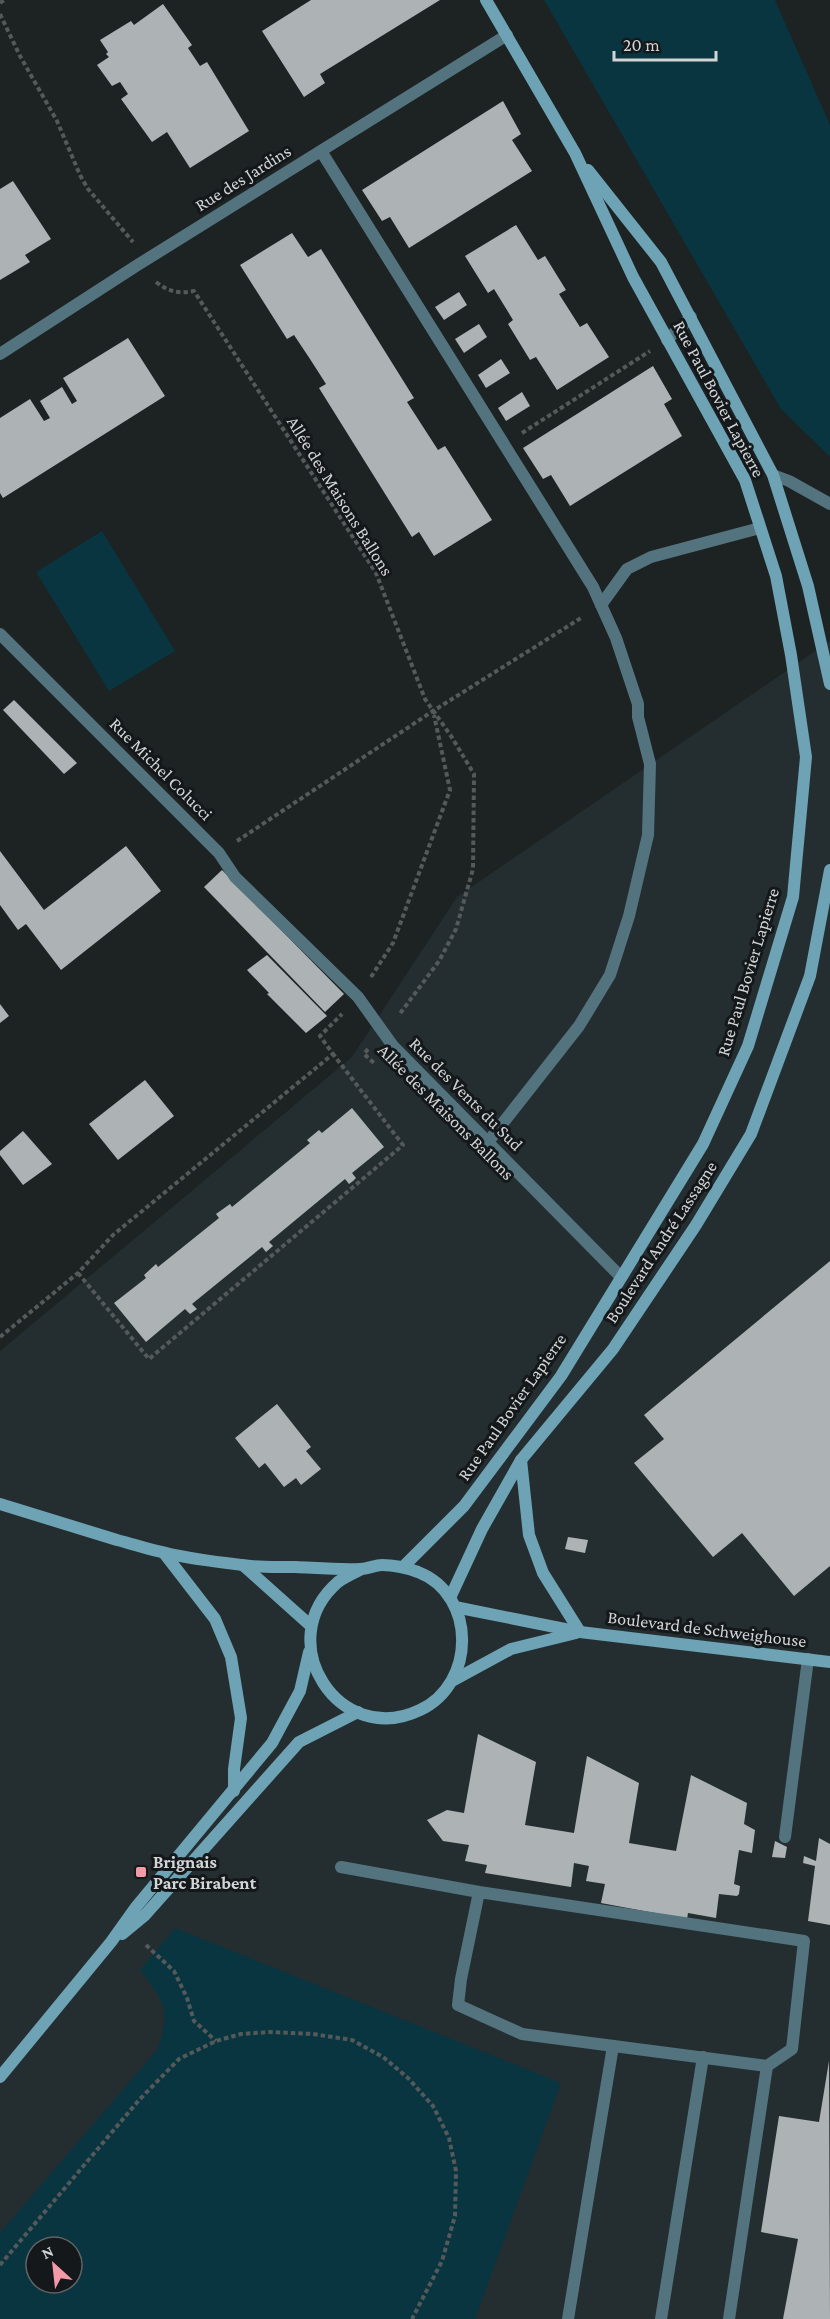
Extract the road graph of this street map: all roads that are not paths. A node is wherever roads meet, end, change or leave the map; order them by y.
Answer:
1 (486, 0) edge
2 (507, 35) junction
3 (321, 151) junction
4 (575, 153) junction
5 (691, 317) junction
6 (667, 340) junction
7 (0, 354) edge
8 (773, 475) junction
9 (830, 504) edge
10 (760, 528) junction
11 (601, 605) junction
12 (0, 634) edge
13 (830, 684) edge
14 (830, 870) edge
15 (292, 932) joint
16 (488, 1142) junction
17 (620, 1276) junction
18 (521, 1460) junction
19 (0, 1504) edge
20 (164, 1553) junction
21 (244, 1566) junction
22 (403, 1567) junction
23 (362, 1569) junction
24 (452, 1602) junction
25 (311, 1626) junction
26 (580, 1632) junction
27 (310, 1648) junction
28 (808, 1659) junction
29 (830, 1662) edge
30 (452, 1681) junction
31 (358, 1712) junction
32 (234, 1791) junction
33 (785, 1837) dead end
34 (341, 1867) dead end
35 (479, 1892) junction
36 (111, 1942) junction
37 (613, 2046) junction
38 (703, 2057) junction
39 (767, 2066) junction
40 (0, 2077) edge
41 (568, 2319) edge
42 (661, 2319) edge
43 (729, 2319) edge

1 - 2 main road, Rue Paul Bovier Lapierre
2 - 3 street, Rue des Jardins
2 - 4 main road, Rue Paul Bovier Lapierre
3 - 7 street, Rue des Jardins
3 - 11 street
4 - 5 main road, Rue Paul Bovier Lapierre
4 - 6 main road, Rue Paul Bovier Lapierre
5 - 6 street
5 - 8 main road, Rue Paul Bovier Lapierre
6 - 10 main road, Rue Paul Bovier Lapierre
8 - 9 street, Rue Paul Bovier Lapierre
8 - 13 main road
10 - 11 street
10 - 17 main road, Rue Paul Bovier Lapierre
11 - 16 street
12 - 15 street, Rue Michel Colucci
14 - 18 main road, Boulevard André Lassagne
15 - 16 street, Rue des Vents du Sud
16 - 17 street, Rue des Vents du Sud
17 - 22 main road, Rue Paul Bovier Lapierre
18 - 24 main road, Boulevard André Lassagne
18 - 26 main road
19 - 20 main road
20 - 21 main road
20 - 32 main road
21 - 23 main road
21 - 25 main road
22 - 23 main road
22 - 24 main road
23 - 25 main road
24 - 26 main road, Boulevard de Schweighouse
24 - 30 main road
25 - 27 main road
26 - 28 main road, Boulevard de Schweighouse
26 - 30 main road, Boulevard de Schweighouse
27 - 31 main road
27 - 32 main road
28 - 29 main road, Boulevard de Schweighouse
28 - 33 street
30 - 31 main road
31 - 36 main road
32 - 36 main road
34 - 35 street
35 - 37 street
35 - 39 street
36 - 40 main road
37 - 38 street
37 - 41 street
38 - 39 street
38 - 42 street
39 - 43 street

